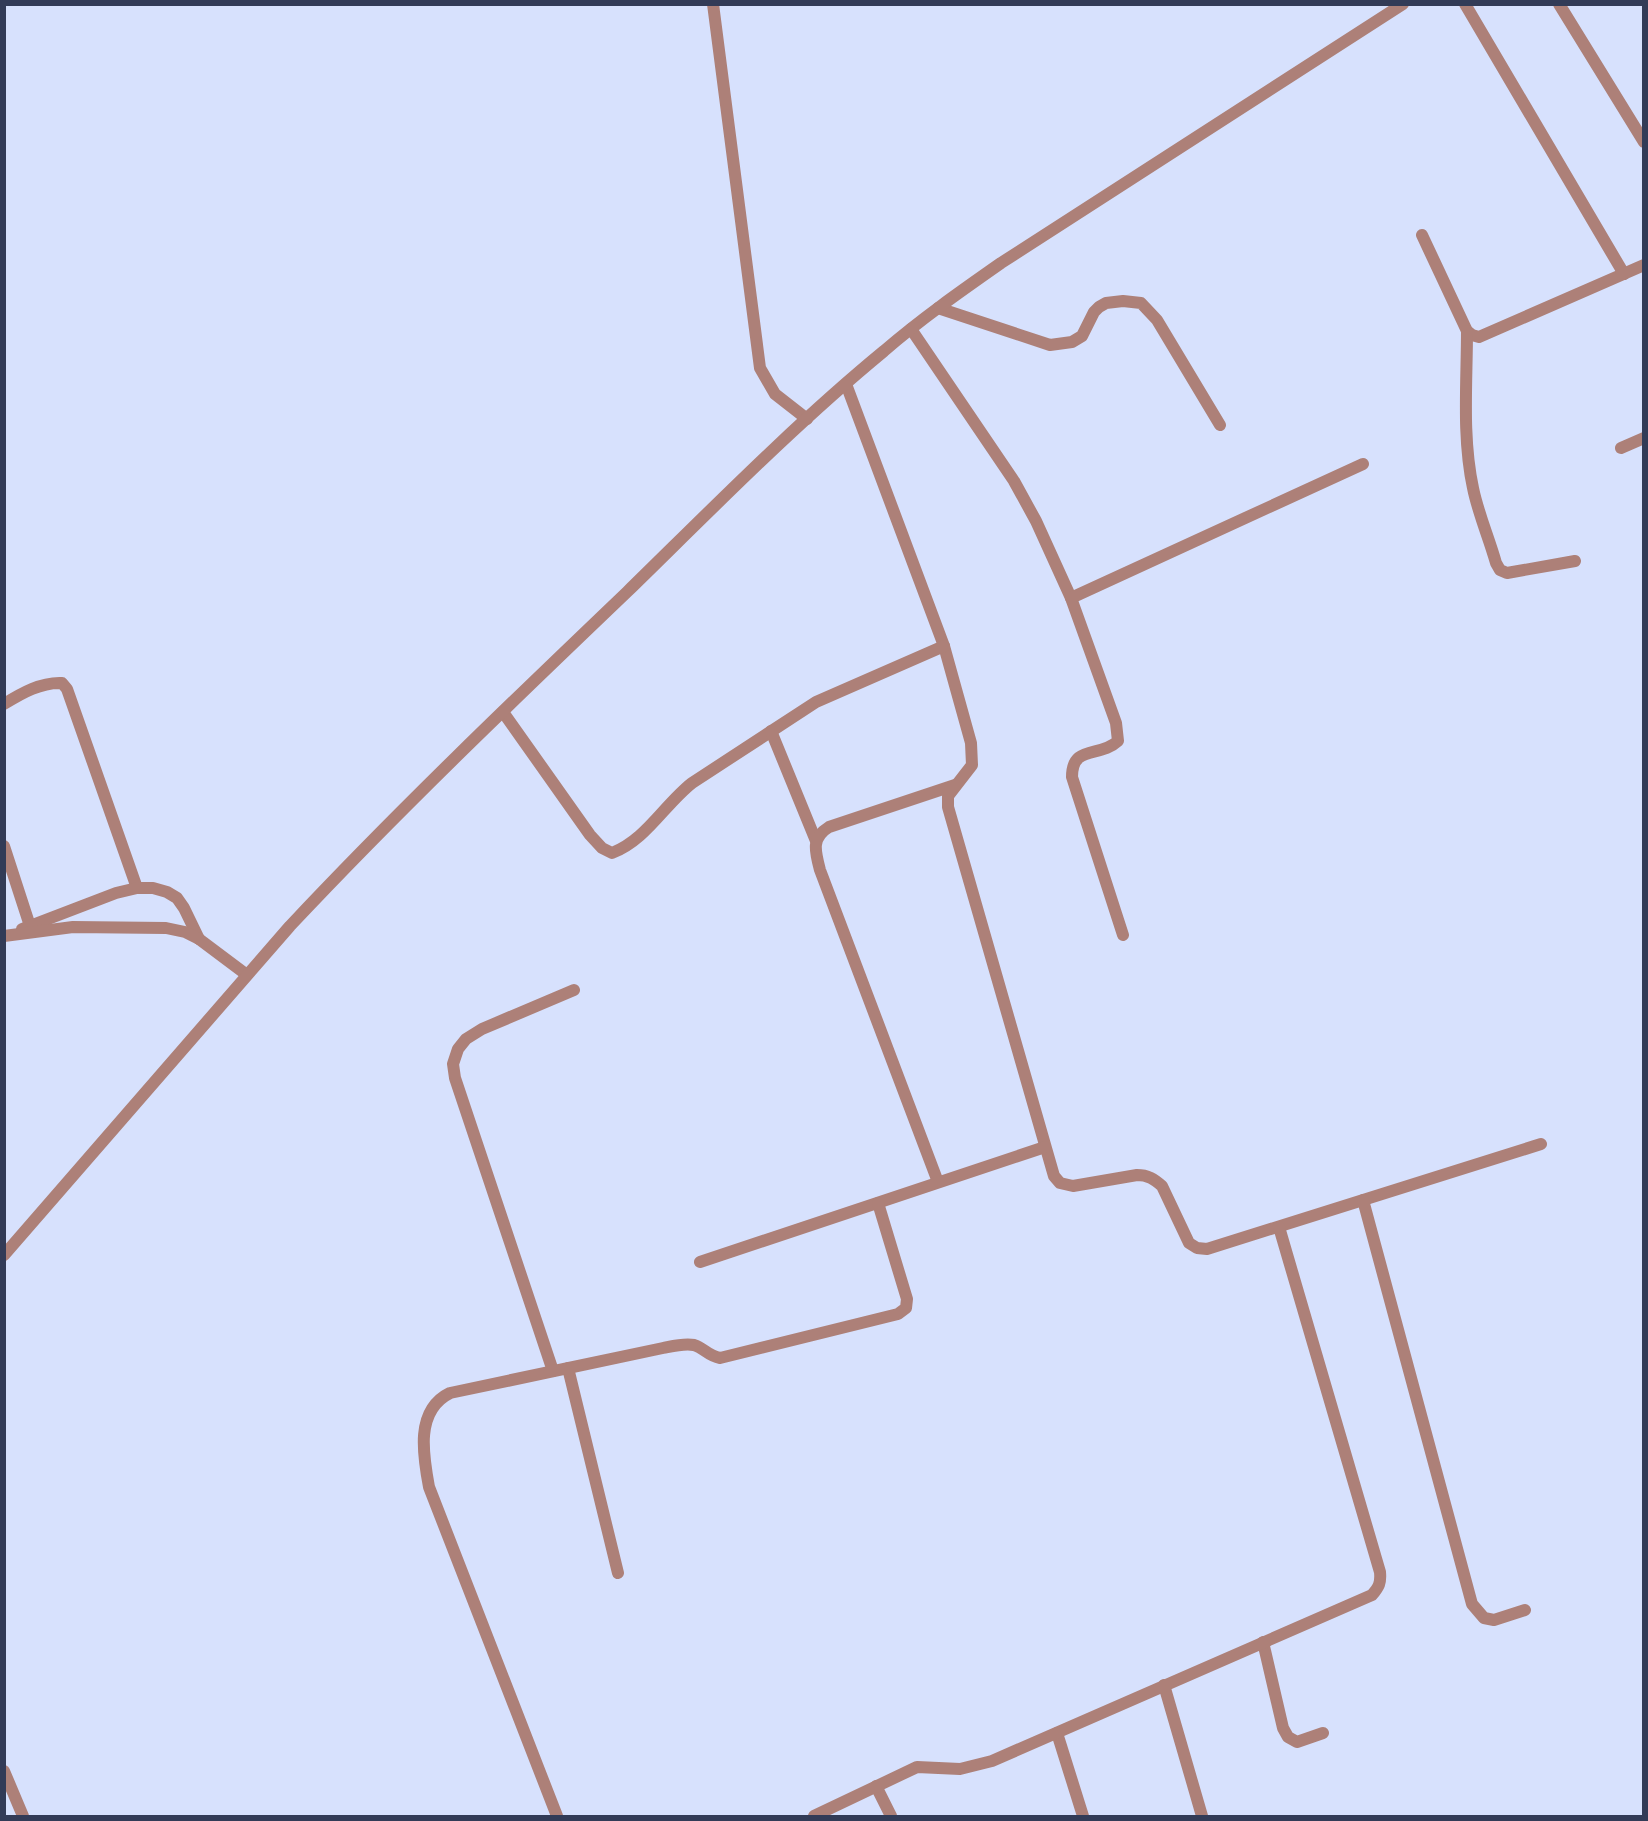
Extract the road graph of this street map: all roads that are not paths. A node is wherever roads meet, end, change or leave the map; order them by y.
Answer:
1 (713, 4) edge
2 (1403, 4) edge
3 (1465, 4) edge
4 (1559, 4) edge
5 (1644, 142) edge
6 (1422, 235) dead end
7 (1644, 265) edge
8 (1624, 274) junction
9 (938, 308) junction
10 (911, 329) junction
11 (1467, 331) junction
12 (846, 384) junction
13 (807, 419) junction
14 (1220, 425) dead end
15 (1644, 438) edge
16 (1621, 448) dead end
17 (1363, 464) dead end
18 (1575, 561) dead end
19 (1071, 598) junction
20 (944, 646) junction
21 (4, 704) edge
22 (503, 712) junction
23 (771, 731) junction
24 (955, 785) junction
25 (816, 842) junction
26 (4, 846) edge
27 (137, 888) junction
28 (30, 926) junction
29 (1123, 934) dead end
30 (199, 939) junction
31 (248, 975) junction
32 (574, 990) dead end
33 (1541, 1144) dead end
34 (1045, 1147) junction
35 (938, 1182) junction
36 (1363, 1200) junction
37 (879, 1203) junction
38 (1278, 1227) junction
39 (4, 1255) edge
40 (700, 1262) dead end
41 (568, 1368) junction
42 (553, 1371) junction
43 (618, 1573) dead end
44 (1526, 1610) dead end
45 (1263, 1642) junction
46 (1164, 1685) junction
47 (1057, 1733) junction
48 (1323, 1733) dead end
49 (4, 1771) edge
50 (876, 1786) junction
51 (23, 1816) edge
52 (557, 1816) edge
53 (814, 1816) edge
54 (891, 1816) edge
55 (1083, 1816) edge
56 (1202, 1816) edge

1 - 13 street
2 - 9 street
3 - 8 street
4 - 5 street
6 - 11 street
7 - 8 street
8 - 11 street
9 - 10 street
9 - 14 street
10 - 12 street
10 - 19 street
11 - 18 street
12 - 13 street
12 - 20 street
13 - 22 street
15 - 16 street
17 - 19 street
19 - 29 street
20 - 23 street
20 - 24 street
21 - 27 street
22 - 23 street
22 - 31 street
23 - 25 street
24 - 25 street
24 - 34 street
25 - 35 street
26 - 28 street
27 - 28 street
27 - 30 street
28 - 30 street
30 - 31 street
31 - 39 street
32 - 42 street
33 - 36 street
34 - 35 street
34 - 38 street
35 - 37 street
36 - 38 street
36 - 44 street
37 - 40 street
37 - 41 street
38 - 45 street
41 - 42 street
41 - 43 street
42 - 52 street
45 - 46 street
45 - 48 street
46 - 47 street
46 - 56 street
47 - 50 street
47 - 55 street
49 - 51 street
50 - 53 street
50 - 54 street

